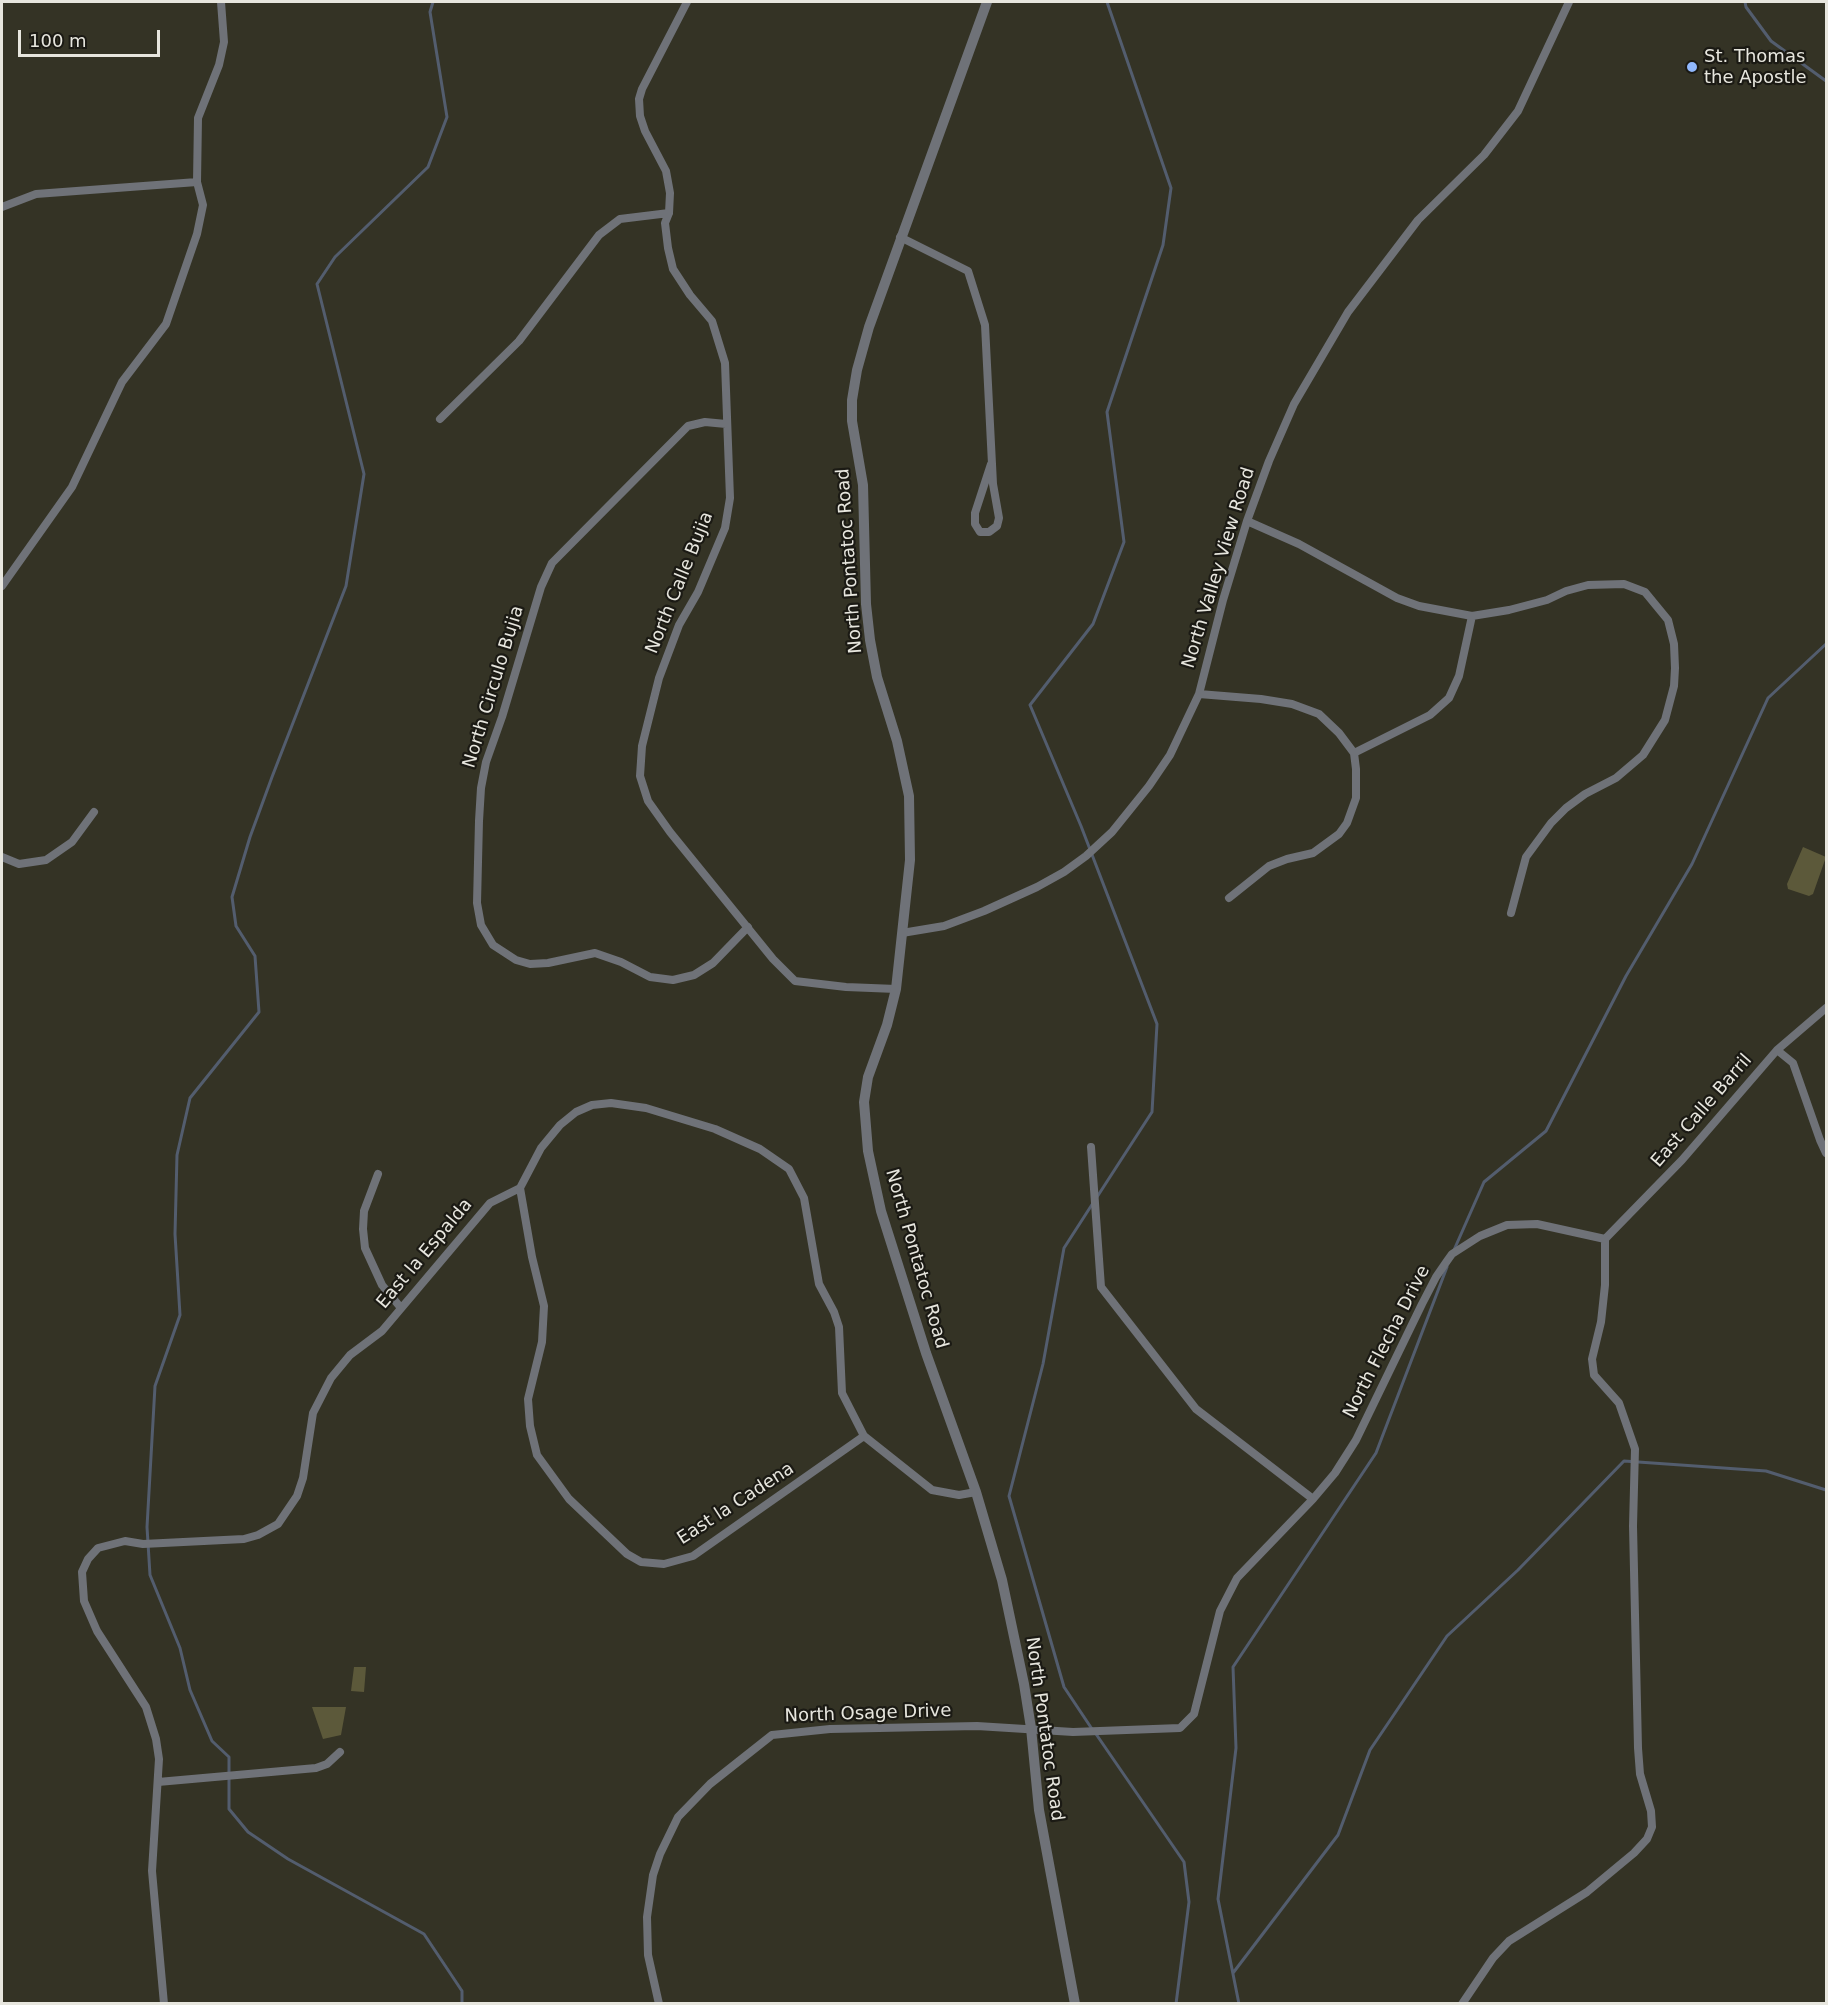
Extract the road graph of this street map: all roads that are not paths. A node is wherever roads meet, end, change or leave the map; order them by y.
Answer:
1 (221, 2) edge
2 (687, 2) edge
3 (987, 2) edge
4 (1569, 2) edge
5 (197, 182) junction
6 (2, 207) edge
7 (669, 213) junction
8 (900, 237) junction
9 (440, 419) dead end
10 (726, 424) junction
11 (991, 464) junction
12 (1248, 521) junction
13 (2, 586) edge
14 (1472, 616) junction
15 (1199, 694) junction
16 (1354, 753) junction
17 (94, 812) dead end
18 (2, 857) edge
19 (1229, 898) dead end
20 (1510, 914) dead end
21 (748, 927) junction
22 (902, 933) junction
23 (896, 989) junction
24 (1827, 1008) edge
25 (1777, 1050) junction
26 (1090, 1147) dead end
27 (1827, 1153) edge
28 (378, 1174) dead end
29 (520, 1188) junction
30 (1605, 1239) junction
31 (401, 1308) junction
32 (864, 1436) junction
33 (976, 1492) junction
34 (1313, 1499) junction
35 (1031, 1728) junction
36 (340, 1752) dead end
37 (158, 1782) junction
38 (164, 2004) edge
39 (659, 2004) edge
40 (1075, 2004) edge
41 (1462, 2004) edge

1 - 5 street
2 - 7 street, North Calle Bujia
3 - 8 street, North Pontatoc Road
4 - 12 street, North Valley View Road
5 - 6 street
5 - 13 street
7 - 9 street
7 - 10 street, North Calle Bujia
8 - 11 street
8 - 22 street, North Pontatoc Road
10 - 21 street, North Calle Bujia
10 - 21 street, North Circulo Bujia
11 - 11 street
12 - 14 street
12 - 15 street, North Valley View Road
14 - 16 street
14 - 20 street
15 - 16 street
15 - 22 street, North Valley View Road
16 - 19 street
17 - 18 street
21 - 23 street, North Calle Bujia
22 - 23 street, North Pontatoc Road
23 - 33 street, North Pontatoc Road
24 - 25 street, East Calle Barril
25 - 27 street
25 - 30 street, East Calle Barril
26 - 34 street
28 - 31 street
29 - 31 street, East la Espalda
29 - 32 street
29 - 32 street, East la Cadena
30 - 34 street, North Flecha Drive
30 - 41 street
31 - 37 street, East la Espalda
32 - 33 street
33 - 35 street, North Pontatoc Road
34 - 35 street, North Flecha Drive
35 - 39 street, North Osage Drive
35 - 40 street, North Pontatoc Road
36 - 37 street
37 - 38 street

